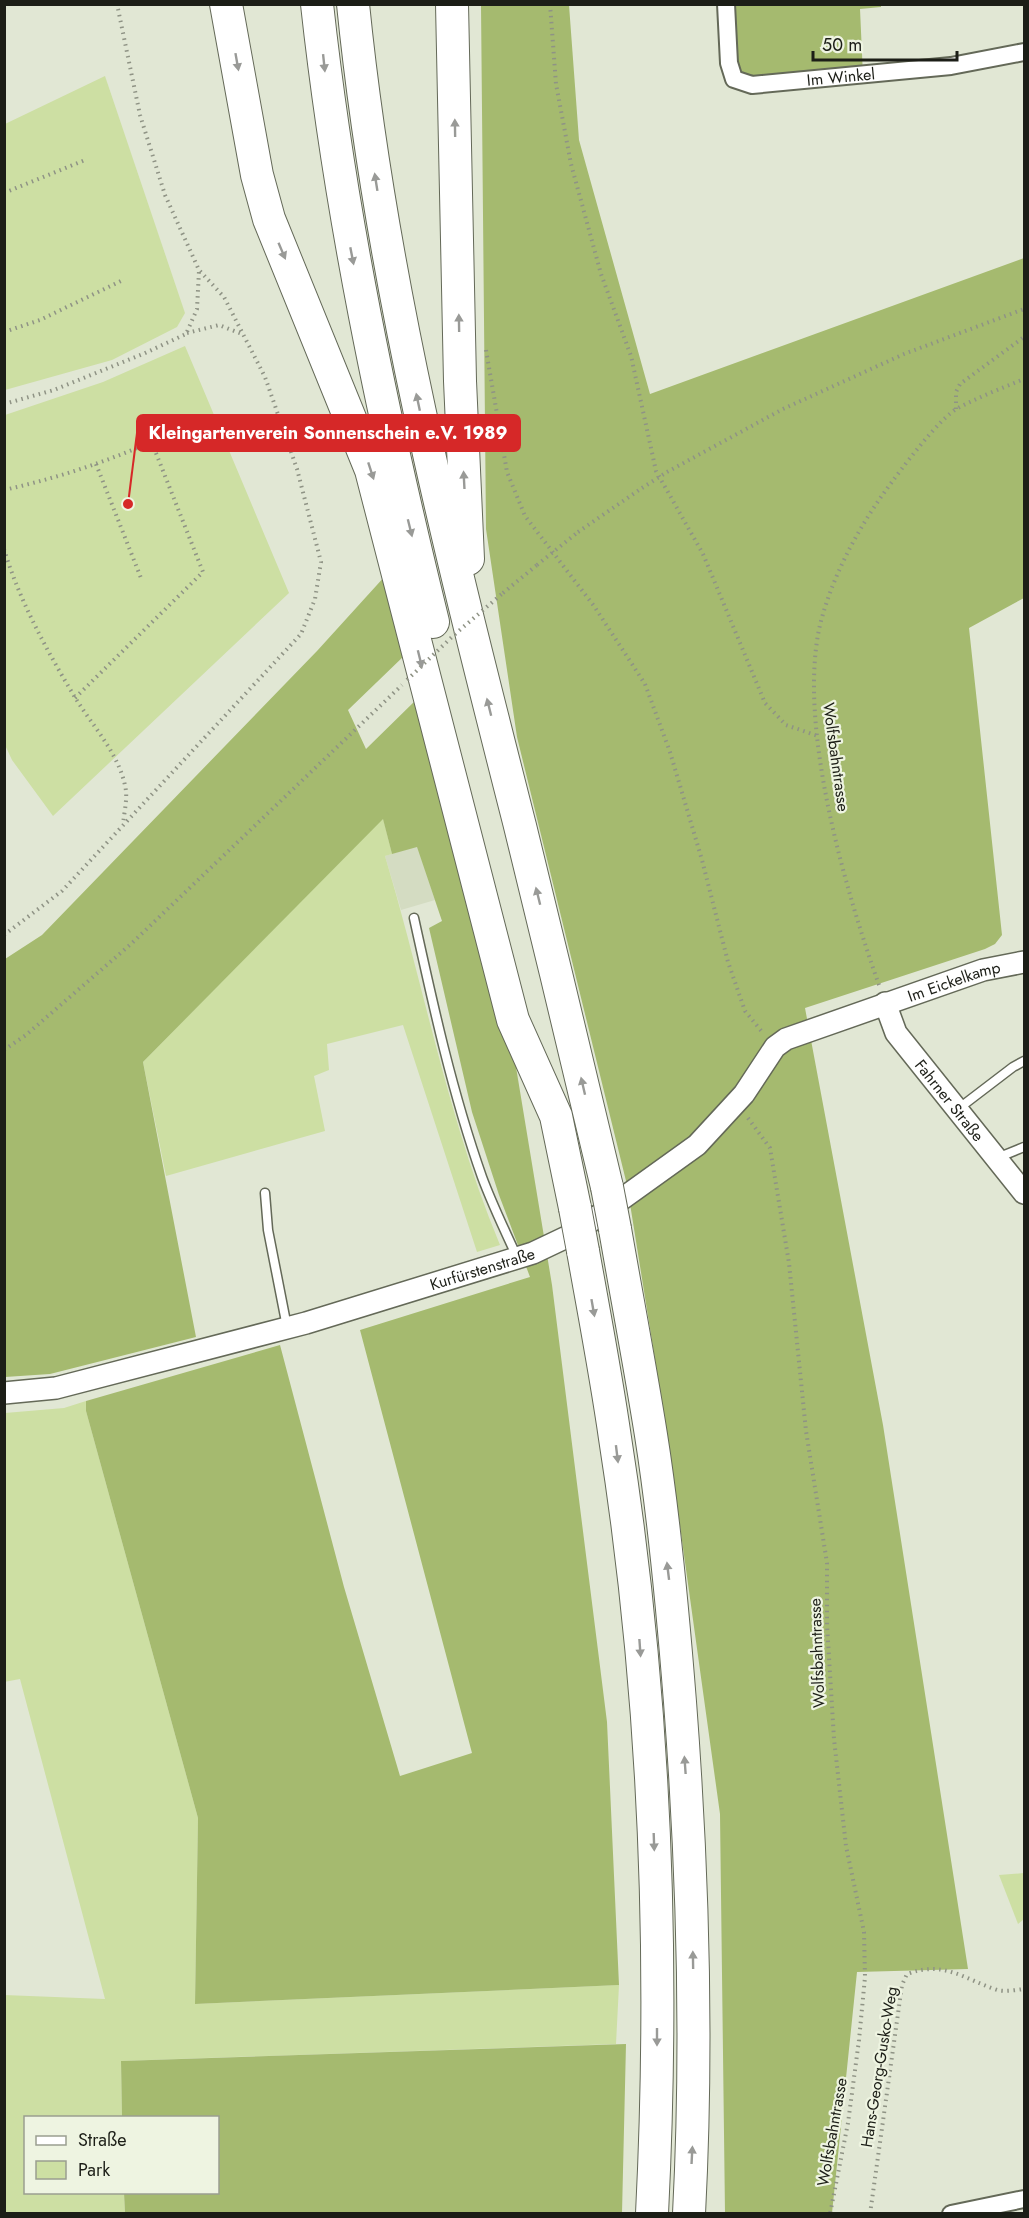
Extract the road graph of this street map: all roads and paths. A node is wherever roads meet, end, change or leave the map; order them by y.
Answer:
1 (117, 4) edge
2 (226, 4) edge
3 (317, 4) edge
4 (353, 4) edge
5 (452, 4) edge
6 (550, 4) edge
7 (726, 4) edge
8 (1024, 52) edge
9 (85, 160) dead end
10 (4, 193) edge
11 (199, 270) junction
12 (123, 280) dead end
13 (1024, 309) edge
14 (4, 332) edge
15 (186, 334) junction
16 (243, 335) junction
17 (1024, 338) edge
18 (486, 343) dead end
19 (1024, 379) edge
20 (4, 404) edge
21 (956, 408) junction
22 (184, 427) dead end
23 (152, 443) junction
24 (96, 465) junction
25 (4, 490) edge
26 (4, 549) edge
27 (141, 578) dead end
28 (473, 643) junction
29 (75, 698) junction
30 (818, 736) junction
31 (123, 824) junction
32 (414, 918) dead end
33 (4, 935) edge
34 (1024, 962) edge
35 (885, 1003) junction
36 (775, 1047) junction
37 (4, 1050) edge
38 (1024, 1062) edge
39 (736, 1101) junction
40 (552, 1107) junction
41 (957, 1110) junction
42 (1024, 1147) edge
43 (997, 1159) junction
44 (266, 1193) dead end
45 (1024, 1193) edge
46 (518, 1257) junction
47 (287, 1328) junction
48 (4, 1393) edge
49 (1024, 1989) edge
50 (1024, 2199) edge
51 (652, 2214) edge
52 (689, 2214) edge
53 (830, 2214) edge
54 (870, 2214) edge
55 (951, 2214) edge

1 - 11 path
2 -> 40 highway
3 -> 40 highway
28 -> 4 highway
28 -> 5 highway
6 - 30 path
7 - 8 street, Im Winkel
9 - 10 path
11 - 15 path
11 - 16 path
12 - 14 path
13 - 37 path, bridge
15 - 16 path
15 - 20 path
16 - 31 path
17 - 21 path
18 - 36 path
19 - 21 path, Wolfsbahntrasse
21 - 30 path, Wolfsbahntrasse
22 - 23 path
23 - 24 path
23 - 29 path
24 - 25 path
24 - 27 path
26 - 29 path
52 -> 28 highway, bridge
29 - 31 path
30 - 35 path, Wolfsbahntrasse
31 - 33 path
32 - 46 lane
34 - 35 street, Im Eickelkamp
35 - 36 street, Kurfürstenstraße
35 - 41 street, Fahrner Straße
36 - 39 street, Kurfürstenstraße
38 - 41 lane
39 - 46 street, Kurfürstenstraße
39 - 53 path, Wolfsbahntrasse
40 -> 51 highway, bridge
41 - 43 street, Fahrner Straße
42 - 43 lane
43 - 45 street, Fahrner Straße
44 - 47 lane
46 - 47 street, Kurfürstenstraße
47 - 48 street, Kurfürstenstraße
49 - 54 path, Hans-Georg-Gusko-Weg
50 - 55 street

